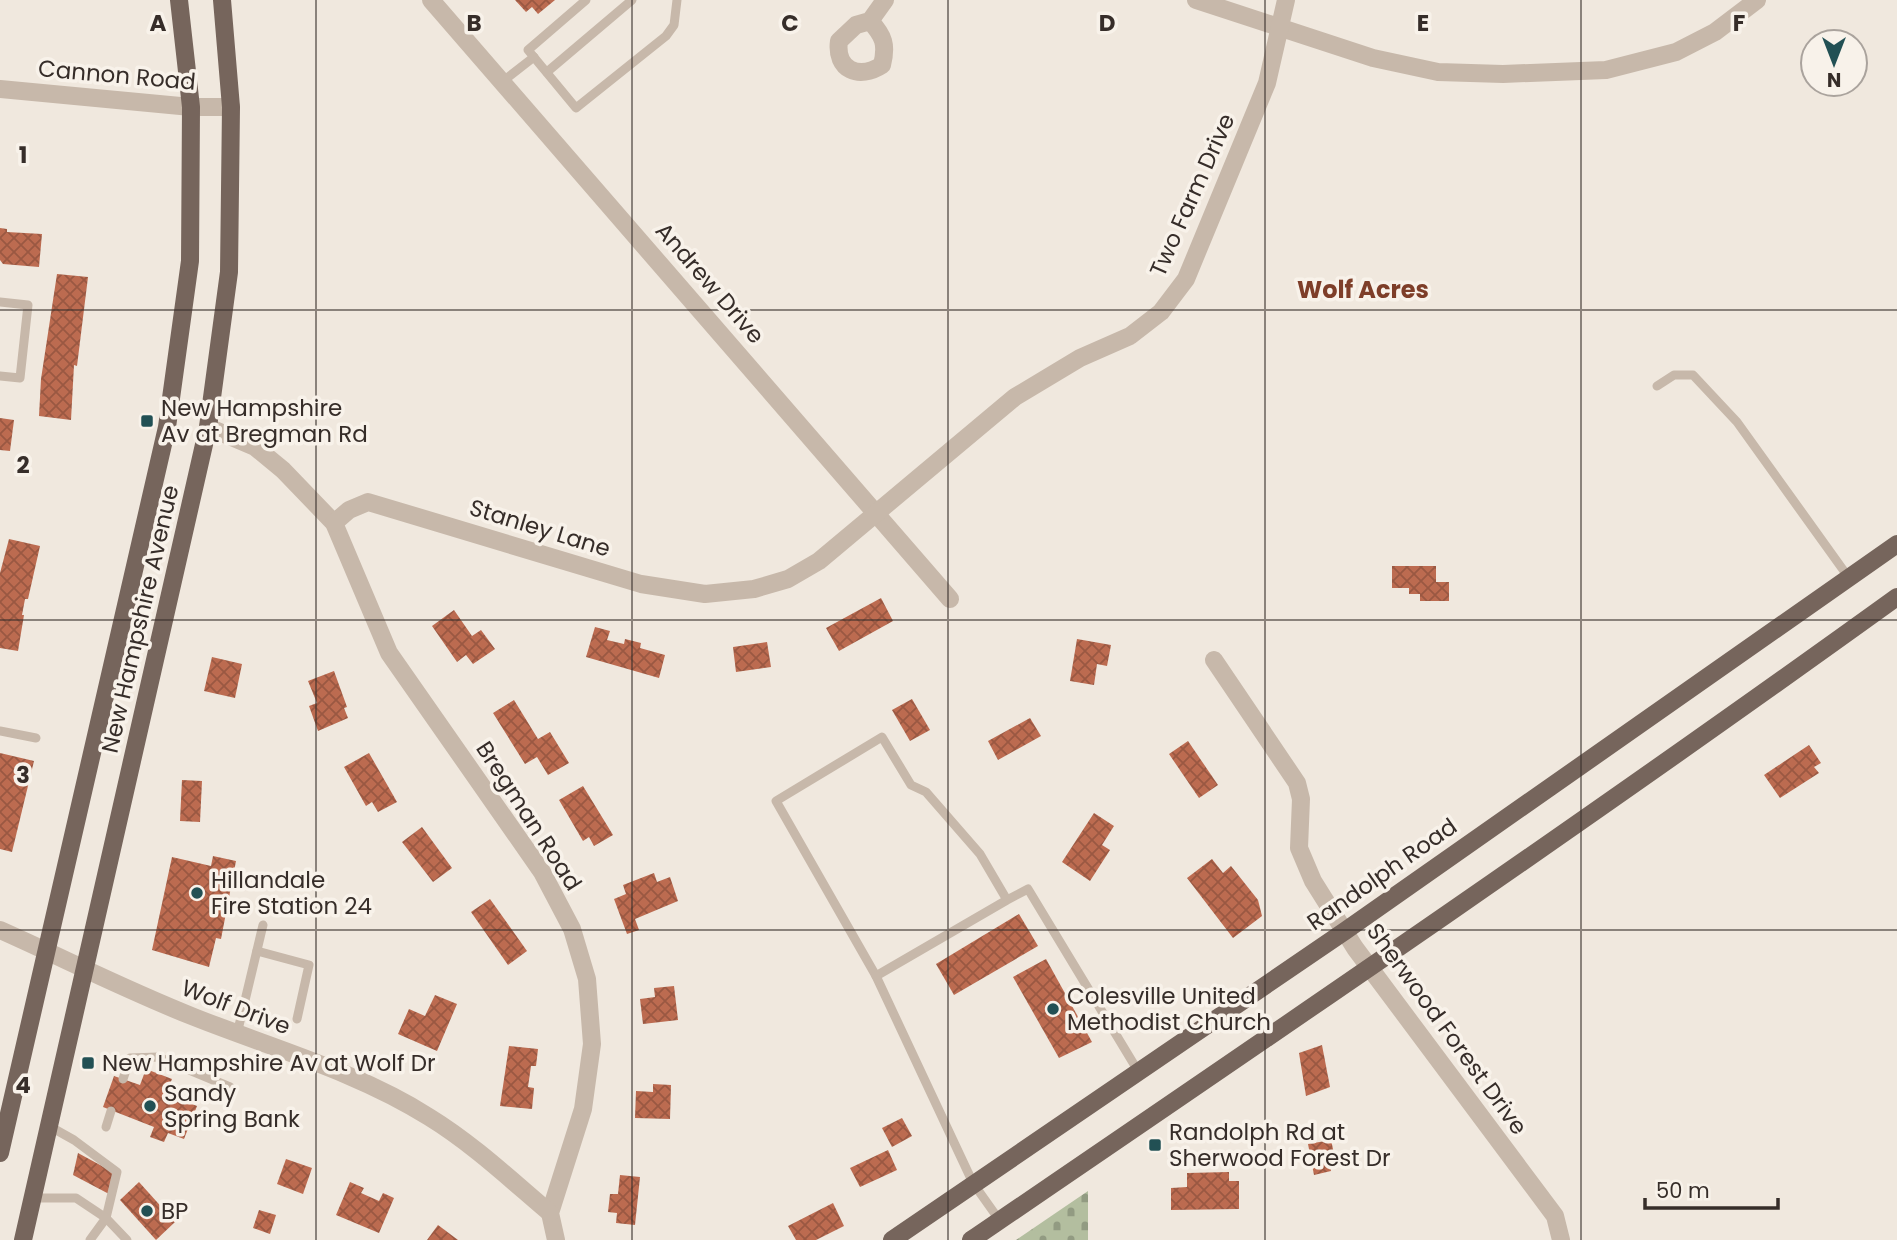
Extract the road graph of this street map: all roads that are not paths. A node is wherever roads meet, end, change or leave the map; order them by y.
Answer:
1 (179, 0) edge
2 (222, 0) edge
3 (431, 0) edge
4 (586, 0) edge
5 (632, 0) edge
6 (677, 0) edge
7 (885, 0) edge
8 (1196, 0) edge
9 (1286, 0) edge
10 (1757, 0) edge
11 (870, 21) dead end
12 (1281, 29) junction
13 (534, 57) junction
14 (547, 72) junction
15 (502, 82) junction
16 (0, 89) edge
17 (191, 107) junction
18 (231, 107) junction
19 (0, 302) edge
20 (0, 376) edge
21 (1657, 386) dead end
22 (208, 427) junction
23 (877, 513) junction
24 (334, 523) junction
25 (1897, 544) edge
26 (1849, 578) junction
27 (1897, 597) edge
28 (950, 599) dead end
29 (1214, 660) dead end
30 (0, 731) edge
31 (36, 738) dead end
32 (1007, 900) junction
33 (263, 925) dead end
34 (0, 930) edge
35 (1345, 931) junction
36 (47, 951) junction
37 (257, 951) junction
38 (84, 966) junction
39 (1370, 968) junction
40 (876, 976) junction
41 (297, 1019) dead end
42 (237, 1034) junction
43 (1138, 1071) junction
44 (123, 1079) dead end
45 (230, 1087) dead end
46 (8, 1090) edge
47 (111, 1111) dead end
48 (48, 1126) junction
49 (106, 1127) dead end
50 (0, 1151) edge
51 (973, 1183) junction
52 (32, 1198) junction
53 (550, 1213) junction
54 (106, 1219) junction
55 (1000, 1221) junction
56 (23, 1240) edge
57 (90, 1240) edge
58 (127, 1240) edge
59 (556, 1240) edge
60 (892, 1240) edge
61 (971, 1240) edge
62 (1561, 1240) edge

1 - 17 main road, New Hampshire Avenue
2 - 18 main road, New Hampshire Avenue
3 - 15 street, Andrew Drive
4 - 13 lane
5 - 14 lane
6 - 14 lane
7 - 11 street
8 - 12 street
9 - 12 street, Two Farm Drive
10 - 12 street
12 - 23 street, Two Farm Drive
13 - 14 lane
13 - 15 lane
15 - 23 street, Andrew Drive
16 - 17 street, Cannon Road
17 - 18 street, Cannon Road
17 - 36 main road, New Hampshire Avenue
18 - 22 main road, New Hampshire Avenue
19 - 20 lane
21 - 26 lane
22 - 24 street
22 - 38 main road, New Hampshire Avenue
23 - 24 street, Stanley Lane
23 - 28 street, Andrew Drive
24 - 53 street, Bregman Road
25 - 26 main road, Randolph Road
26 - 35 main road, Randolph Road
27 - 39 main road
29 - 35 street, Sherwood Forest Drive
30 - 31 lane
32 - 40 lane
32 - 40 lane
32 - 43 lane
33 - 37 lane
34 - 36 street, Wolf Drive
35 - 39 street, Sherwood Forest Drive
35 - 43 main road, Randolph Road
36 - 38 street, Wolf Drive
36 - 46 main road, New Hampshire Avenue
37 - 41 lane
37 - 42 lane
38 - 42 street, Wolf Drive
38 - 48 main road, New Hampshire Avenue
39 - 55 main road
39 - 62 street, Sherwood Forest Drive
40 - 51 lane
42 - 53 street, Wolf Drive
43 - 51 main road, Randolph Road
44 - 45 lane
46 - 50 main road, New Hampshire Avenue
47 - 49 lane
48 - 52 main road, New Hampshire Avenue
48 - 54 lane
51 - 55 lane
51 - 60 main road, Randolph Road
52 - 54 lane
52 - 56 main road, New Hampshire Avenue
53 - 59 street
54 - 57 lane
54 - 58 lane
55 - 61 main road

